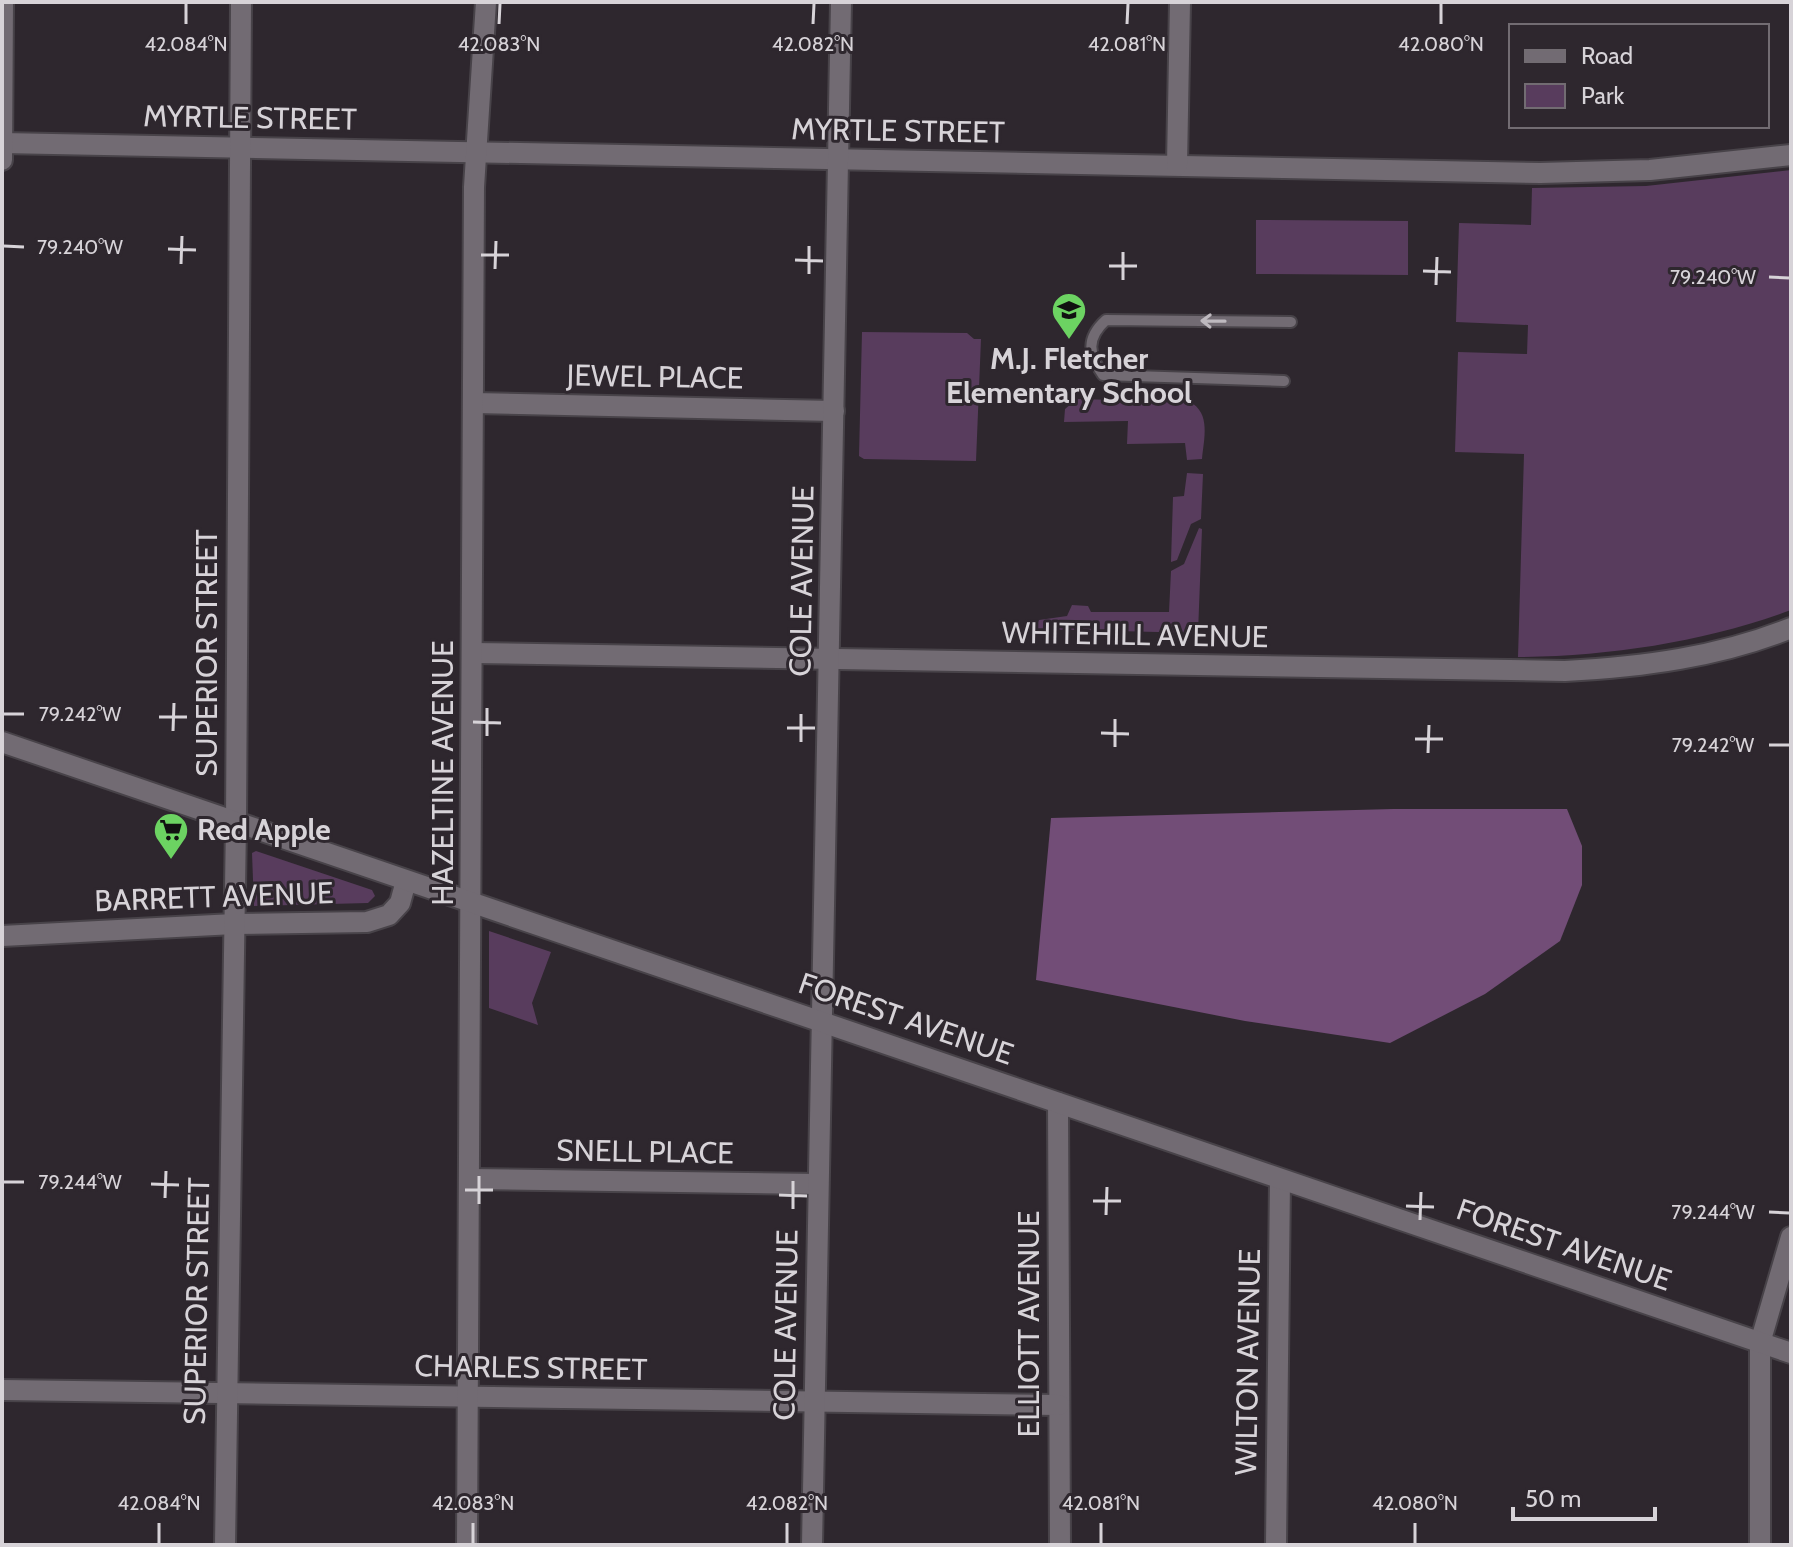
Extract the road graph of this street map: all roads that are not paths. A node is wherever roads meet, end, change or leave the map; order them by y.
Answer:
1 (3, 2) edge
2 (241, 2) edge
3 (486, 2) edge
4 (841, 2) edge
5 (1180, 2) edge
6 (2, 143) edge
7 (238, 148) junction
8 (476, 153) junction
9 (1791, 155) edge
10 (2, 160) edge
11 (839, 160) junction
12 (1177, 165) junction
13 (1291, 322) dead end
14 (1284, 381) dead end
15 (474, 403) junction
16 (834, 411) junction
17 (1791, 628) edge
18 (473, 653) junction
19 (831, 660) junction
20 (2, 742) edge
21 (236, 823) junction
22 (406, 881) junction
23 (472, 904) junction
24 (234, 924) junction
25 (2, 936) edge
26 (824, 1021) junction
27 (1058, 1103) junction
28 (470, 1179) junction
29 (1280, 1180) junction
30 (818, 1184) junction
31 (1791, 1237) edge
32 (1760, 1343) junction
33 (1791, 1353) edge
34 (2, 1390) edge
35 (225, 1394) junction
36 (468, 1397) junction
37 (814, 1402) junction
38 (1059, 1405) junction
39 (225, 1545) edge
40 (467, 1545) edge
41 (812, 1545) edge
42 (1060, 1545) edge
43 (1276, 1545) edge
44 (1760, 1545) edge

1 - 6 street
2 - 7 street, SUPERIOR STREET
3 - 8 street, HAZELTINE AVENUE
4 - 11 street, COLE AVENUE
5 - 12 street
6 - 7 street, MYRTLE STREET
6 - 10 street
7 - 8 street, MYRTLE STREET
7 - 21 street, SUPERIOR STREET
8 - 11 street, MYRTLE STREET
8 - 15 street, HAZELTINE AVENUE
9 - 12 street, MYRTLE STREET
11 - 12 street, MYRTLE STREET
11 - 16 street, COLE AVENUE
13 -> 14 lane
15 - 16 street, JEWEL PLACE
15 - 18 street, HAZELTINE AVENUE
16 - 19 street, COLE AVENUE
17 - 19 street, WHITEHILL AVENUE
18 - 19 street, WHITEHILL AVENUE
18 - 23 street, HAZELTINE AVENUE
19 - 26 street, COLE AVENUE
20 - 21 street, FOREST AVENUE
21 - 22 street, FOREST AVENUE
21 - 24 street, SUPERIOR STREET
22 - 23 street, FOREST AVENUE
22 - 24 street, BARRETT AVENUE
23 - 26 street, FOREST AVENUE
23 - 28 street, HAZELTINE AVENUE
24 - 25 street, BARRETT AVENUE
24 - 35 street, SUPERIOR STREET
26 - 27 street, FOREST AVENUE
26 - 30 street, COLE AVENUE
27 - 29 street, FOREST AVENUE
27 - 38 street, ELLIOTT AVENUE
28 - 30 street, SNELL PLACE
28 - 36 street, HAZELTINE AVENUE
29 - 32 street, FOREST AVENUE
29 - 43 street, WILTON AVENUE
30 - 37 street, COLE AVENUE
31 - 32 street
32 - 33 street, FOREST AVENUE
32 - 44 street
34 - 35 street, CHARLES STREET
35 - 36 street, CHARLES STREET
35 - 39 street, SUPERIOR STREET
36 - 37 street, CHARLES STREET
36 - 40 street, HAZELTINE AVENUE
37 - 38 street, CHARLES STREET
37 - 41 street, COLE AVENUE
38 - 42 street, ELLIOTT AVENUE

